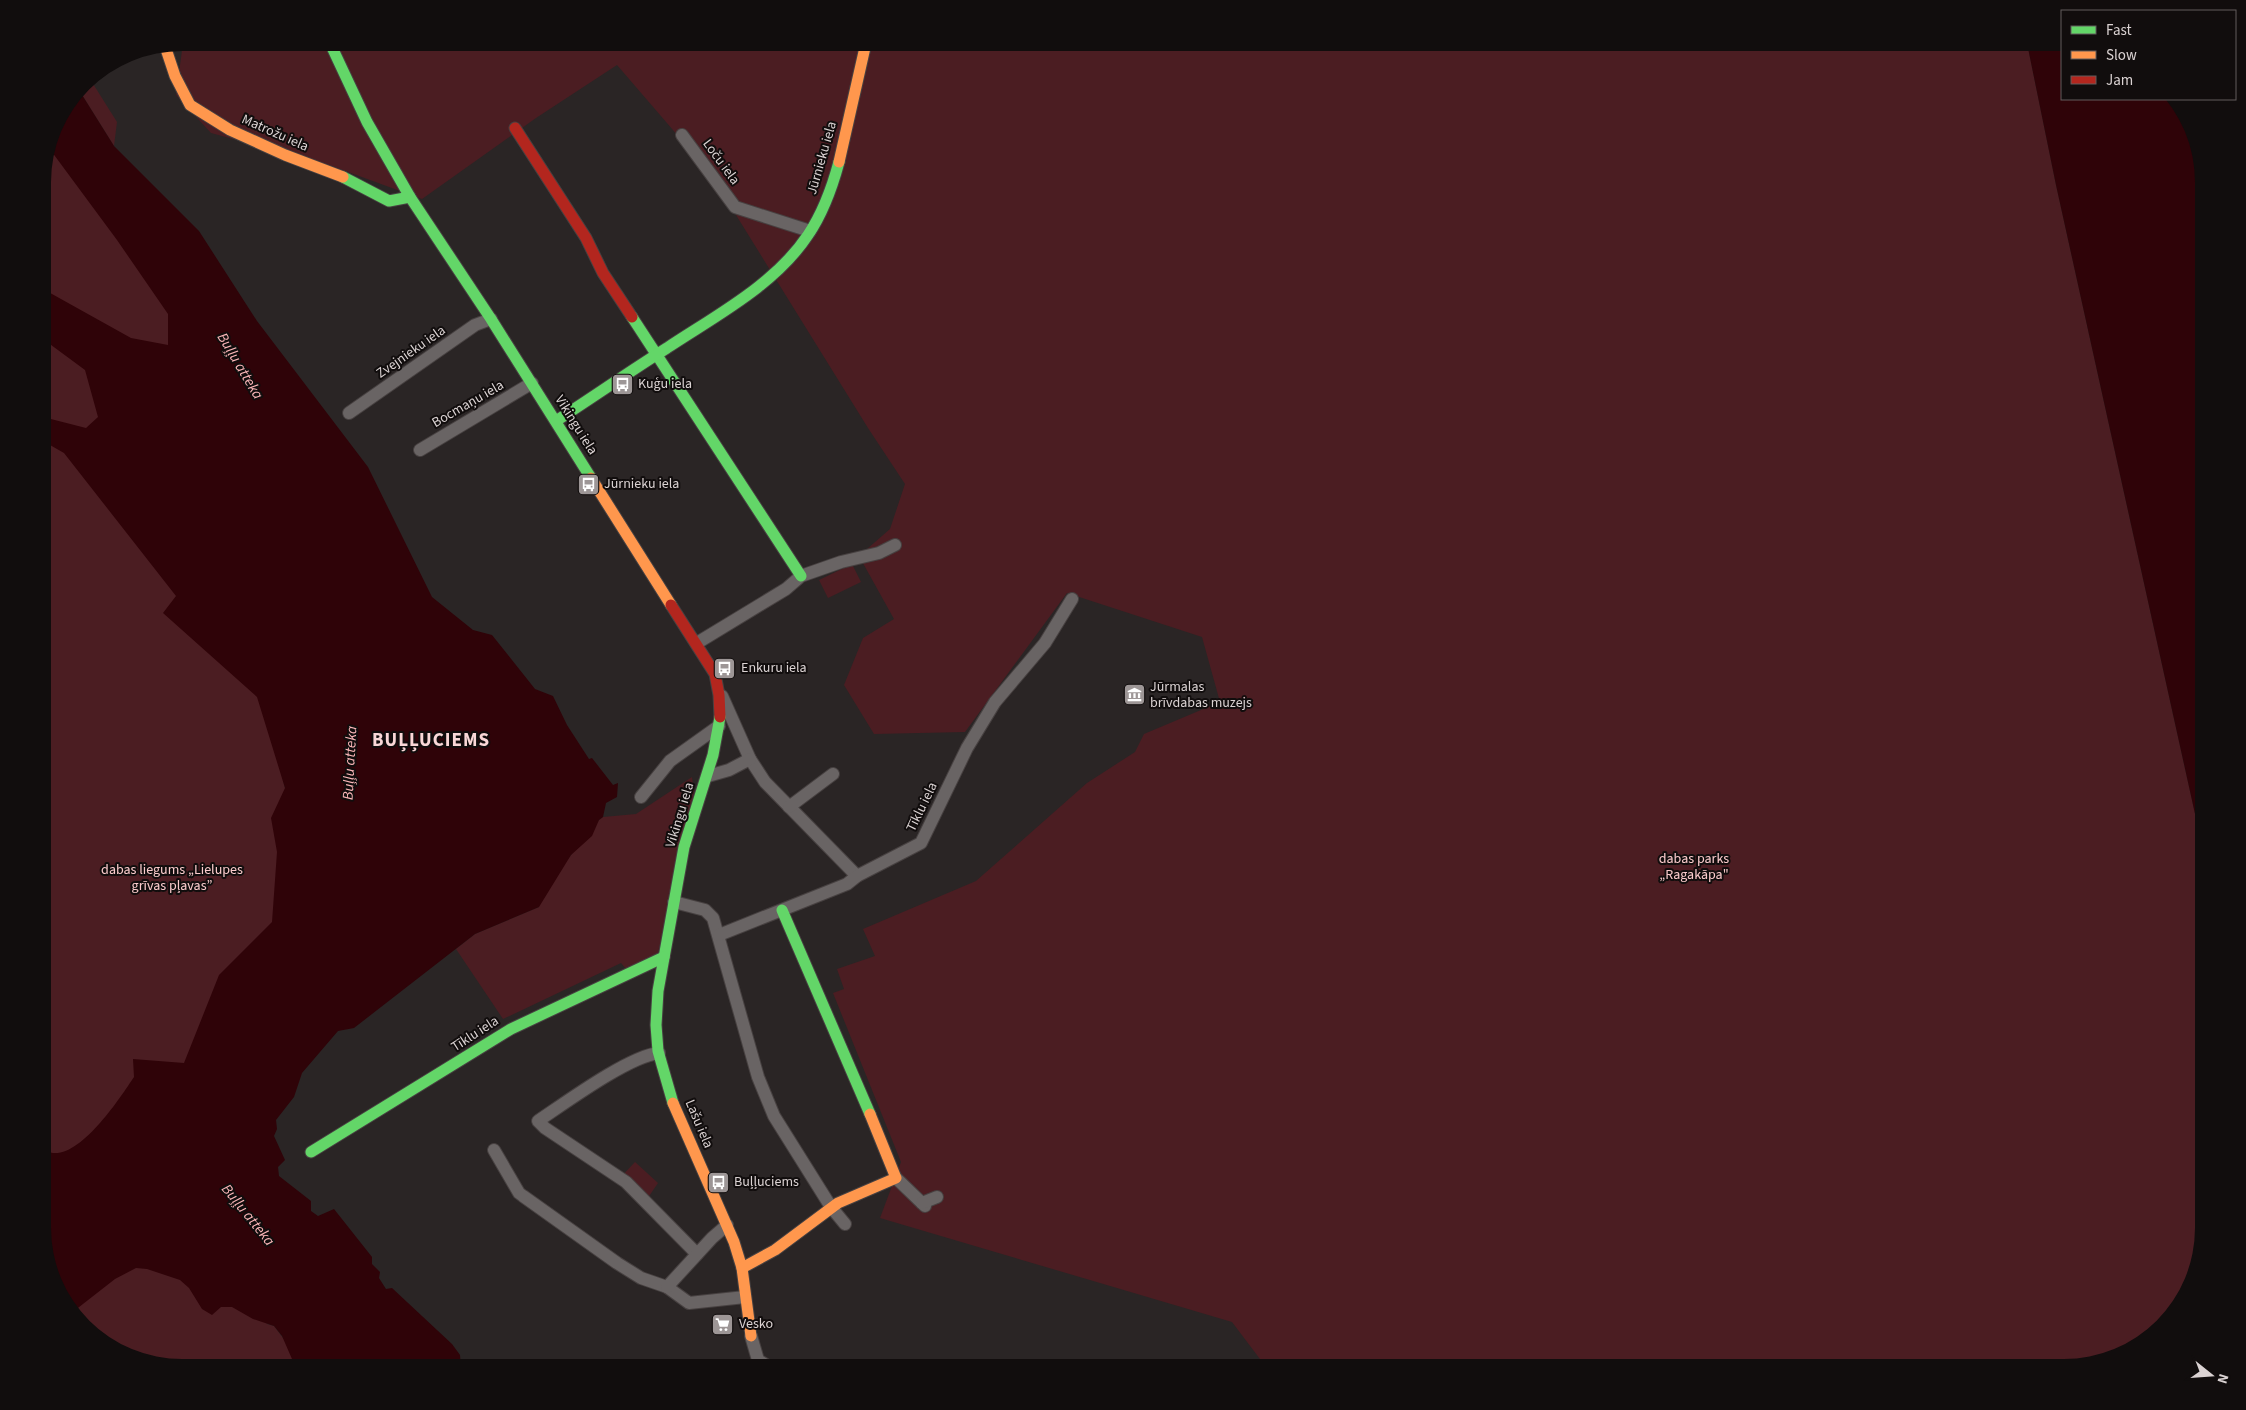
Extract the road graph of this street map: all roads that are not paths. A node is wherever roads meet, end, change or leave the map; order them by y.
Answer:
1 (335, 52) edge
2 (864, 52) edge
3 (168, 53) edge
4 (515, 128) dead end
5 (682, 135) dead end
6 (410, 197) junction
7 (810, 231) junction
8 (491, 319) junction
9 (657, 354) junction
10 (532, 383) junction
11 (349, 413) dead end
12 (556, 421) junction
13 (420, 450) dead end
14 (895, 545) dead end
15 (801, 576) junction
16 (1072, 599) dead end
17 (697, 643) junction
18 (720, 690) junction
19 (719, 726) junction
20 (750, 759) junction
21 (833, 774) dead end
22 (708, 776) junction
23 (642, 797) dead end
24 (789, 808) junction
25 (857, 876) junction
26 (674, 902) junction
27 (782, 910) junction
28 (719, 935) junction
29 (664, 957) junction
30 (659, 1053) junction
31 (494, 1150) dead end
32 (311, 1152) dead end
33 (896, 1178) junction
34 (937, 1197) dead end
35 (832, 1207) junction
36 (846, 1224) dead end
37 (727, 1225) junction
38 (697, 1254) junction
39 (742, 1268) junction
40 (667, 1287) junction
41 (745, 1297) junction
42 (751, 1336) joint
43 (758, 1359) edge

1 - 6 street, Vikingu iela
2 - 7 street, Jūrnieku iela
3 - 6 street, Matrožu iela
4 - 9 street
5 - 7 street, Loču iela
6 - 8 street, Vikingu iela
7 - 9 street, Jūrnieku iela
8 - 10 street, Vikingu iela
8 - 11 street, Zvejnieku iela
9 - 12 street, Jūrnieku iela
9 - 15 street
10 - 12 street, Vikingu iela
10 - 13 street, Bocmaņu iela
12 - 17 street, Vikingu iela
14 - 15 street
15 - 17 street
16 - 25 street, Tīklu iela
17 - 18 street, Vikingu iela
18 - 19 street, Vikingu iela
18 - 20 street
19 - 22 street, Vikingu iela
19 - 23 street
20 - 22 street
20 - 24 street
21 - 24 street
22 - 26 street, Vikingu iela
24 - 25 street
25 - 27 street, Tīklu iela
26 - 28 street
26 - 29 street, Vikingu iela
27 - 28 street, Tīklu iela
27 - 33 street
28 - 35 street
29 - 30 street, Lašu iela
29 - 32 street, Tīklu iela
30 - 37 street, Lašu iela
30 - 38 street
31 - 40 street
33 - 34 street
33 - 35 street
35 - 36 street
35 - 39 street
37 - 38 street
37 - 39 street, Lašu iela
38 - 40 street
39 - 41 street, Lašu iela
40 - 41 street
41 - 42 street, Lašu iela
42 - 43 street, Lašu iela

